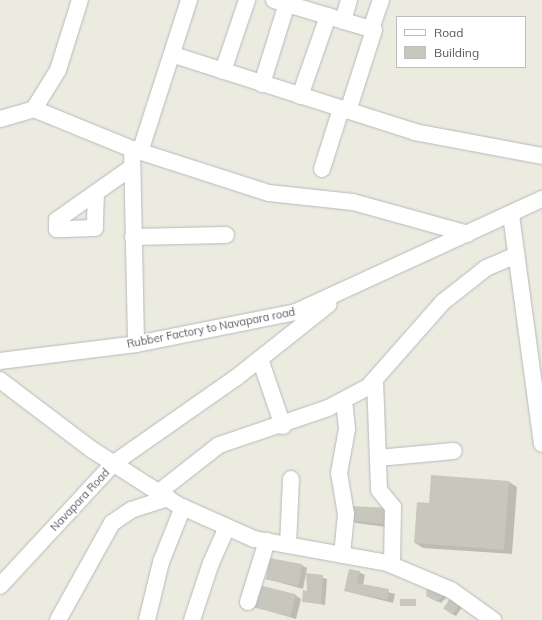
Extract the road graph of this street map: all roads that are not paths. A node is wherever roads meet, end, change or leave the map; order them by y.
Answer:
1 (80, 0) edge
2 (189, 0) edge
3 (247, 0) edge
4 (349, 0) edge
5 (381, 0) edge
6 (283, 1) edge
7 (335, 18) junction
8 (371, 29) junction
9 (174, 55) junction
10 (223, 71) junction
11 (262, 84) junction
12 (300, 96) junction
13 (34, 109) junction
14 (344, 110) junction
15 (0, 119) edge
16 (136, 151) junction
17 (542, 156) edge
18 (132, 167) junction
19 (322, 169) dead end
20 (96, 192) dead end
21 (542, 199) edge
22 (511, 215) junction
23 (468, 234) junction
24 (226, 235) dead end
25 (133, 237) junction
26 (516, 255) junction
27 (348, 289) junction
28 (136, 344) junction
29 (260, 359) junction
30 (0, 361) edge
31 (537, 366) edge
32 (0, 380) edge
33 (375, 380) junction
34 (344, 400) junction
35 (282, 426) junction
36 (542, 444) edge
37 (454, 451) dead end
38 (378, 458) junction
39 (114, 463) junction
40 (291, 479) dead end
41 (163, 495) junction
42 (183, 507) junction
43 (227, 527) junction
44 (267, 541) junction
45 (288, 545) junction
46 (342, 555) junction
47 (392, 565) junction
48 (0, 586) edge
49 (248, 602) dead end
50 (58, 620) edge
51 (147, 620) edge
52 (192, 620) edge
53 (493, 620) edge

1 - 13 street
2 - 9 street
3 - 10 street
4 - 7 street
5 - 8 street
6 - 7 street
6 - 11 street
7 - 8 street
7 - 12 street
8 - 14 street
9 - 10 street
9 - 16 street
10 - 11 street
11 - 12 street
12 - 14 street
13 - 15 street
13 - 16 street
14 - 17 street
14 - 19 street
16 - 18 street
16 - 23 street
18 - 20 street
18 - 25 street
21 - 22 street, Rubber Factory to Navapara road
22 - 23 street, Rubber Factory to Navapara road
22 - 26 street
23 - 27 street, Rubber Factory to Navapara road
24 - 25 street
25 - 28 street
26 - 31 street
26 - 33 street
27 - 28 street, Rubber Factory to Navapara road
27 - 29 street
28 - 30 street, Rubber Factory to Navapara road
29 - 35 street
29 - 39 street
31 - 36 street
32 - 39 street, Navapara Road
33 - 34 street
33 - 38 street
34 - 35 street
34 - 46 street
35 - 41 street
37 - 38 street
38 - 47 street
39 - 41 street
39 - 48 street, Navapara Road
40 - 45 street
41 - 42 street
41 - 50 street
42 - 43 street
42 - 51 street
43 - 44 street
43 - 52 street
44 - 45 street
44 - 49 street
45 - 46 street
46 - 47 street
47 - 53 street

